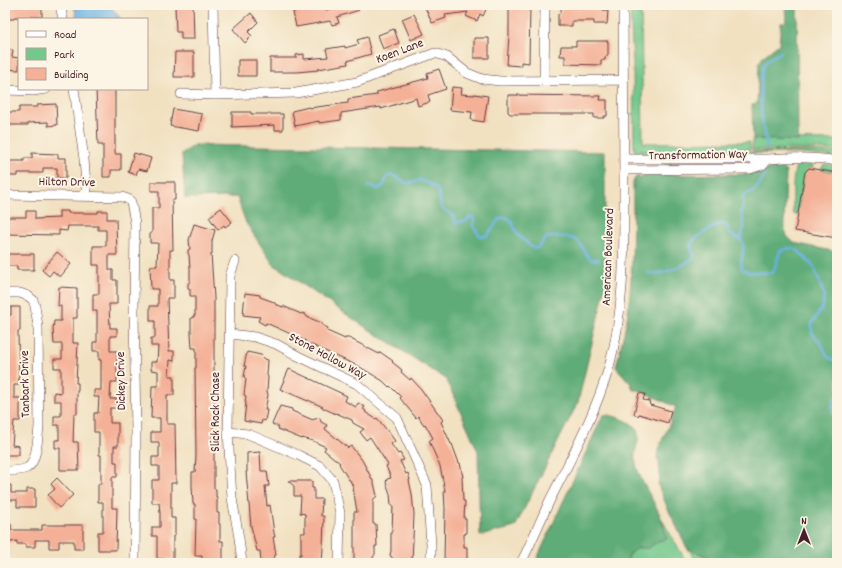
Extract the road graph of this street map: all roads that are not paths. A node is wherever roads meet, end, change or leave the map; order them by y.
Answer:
1 (60, 5) edge
2 (545, 5) edge
3 (623, 5) edge
4 (216, 6) edge
5 (62, 18) edge
6 (623, 80) junction
7 (544, 81) junction
8 (5, 90) edge
9 (40, 90) edge
10 (74, 90) edge
11 (181, 94) dead end
12 (215, 95) junction
13 (624, 159) junction
14 (769, 159) junction
15 (837, 161) edge
16 (624, 170) junction
17 (5, 195) edge
18 (87, 197) junction
19 (128, 199) joint
20 (235, 261) dead end
21 (5, 293) edge
22 (230, 334) junction
23 (228, 432) junction
24 (5, 471) edge
25 (133, 563) edge
26 (242, 563) edge
27 (339, 563) edge
28 (431, 563) edge
29 (522, 563) edge

1 - 5 street
2 - 7 street
3 - 6 street, American Boulevard
4 - 12 street
6 - 7 street, Koen Lane
6 - 13 street, American Boulevard
7 - 12 street, Koen Lane
8 - 9 street
10 - 18 street
11 - 12 street, Koen Lane
13 - 14 street, Transformation Way
13 - 16 street, American Boulevard
14 - 15 street, Transformation Way
14 - 16 street, Transformation Way
16 - 29 street, American Boulevard
17 - 18 street, Hilton Drive
18 - 19 street, Hilton Drive
19 - 25 street, Dickey Drive
20 - 22 street, Slick Rock Chase
21 - 24 street, Tanbark Drive
22 - 23 street, Slick Rock Chase
22 - 28 street, Stone Hollow Way
23 - 26 street, Slick Rock Chase
23 - 27 street

